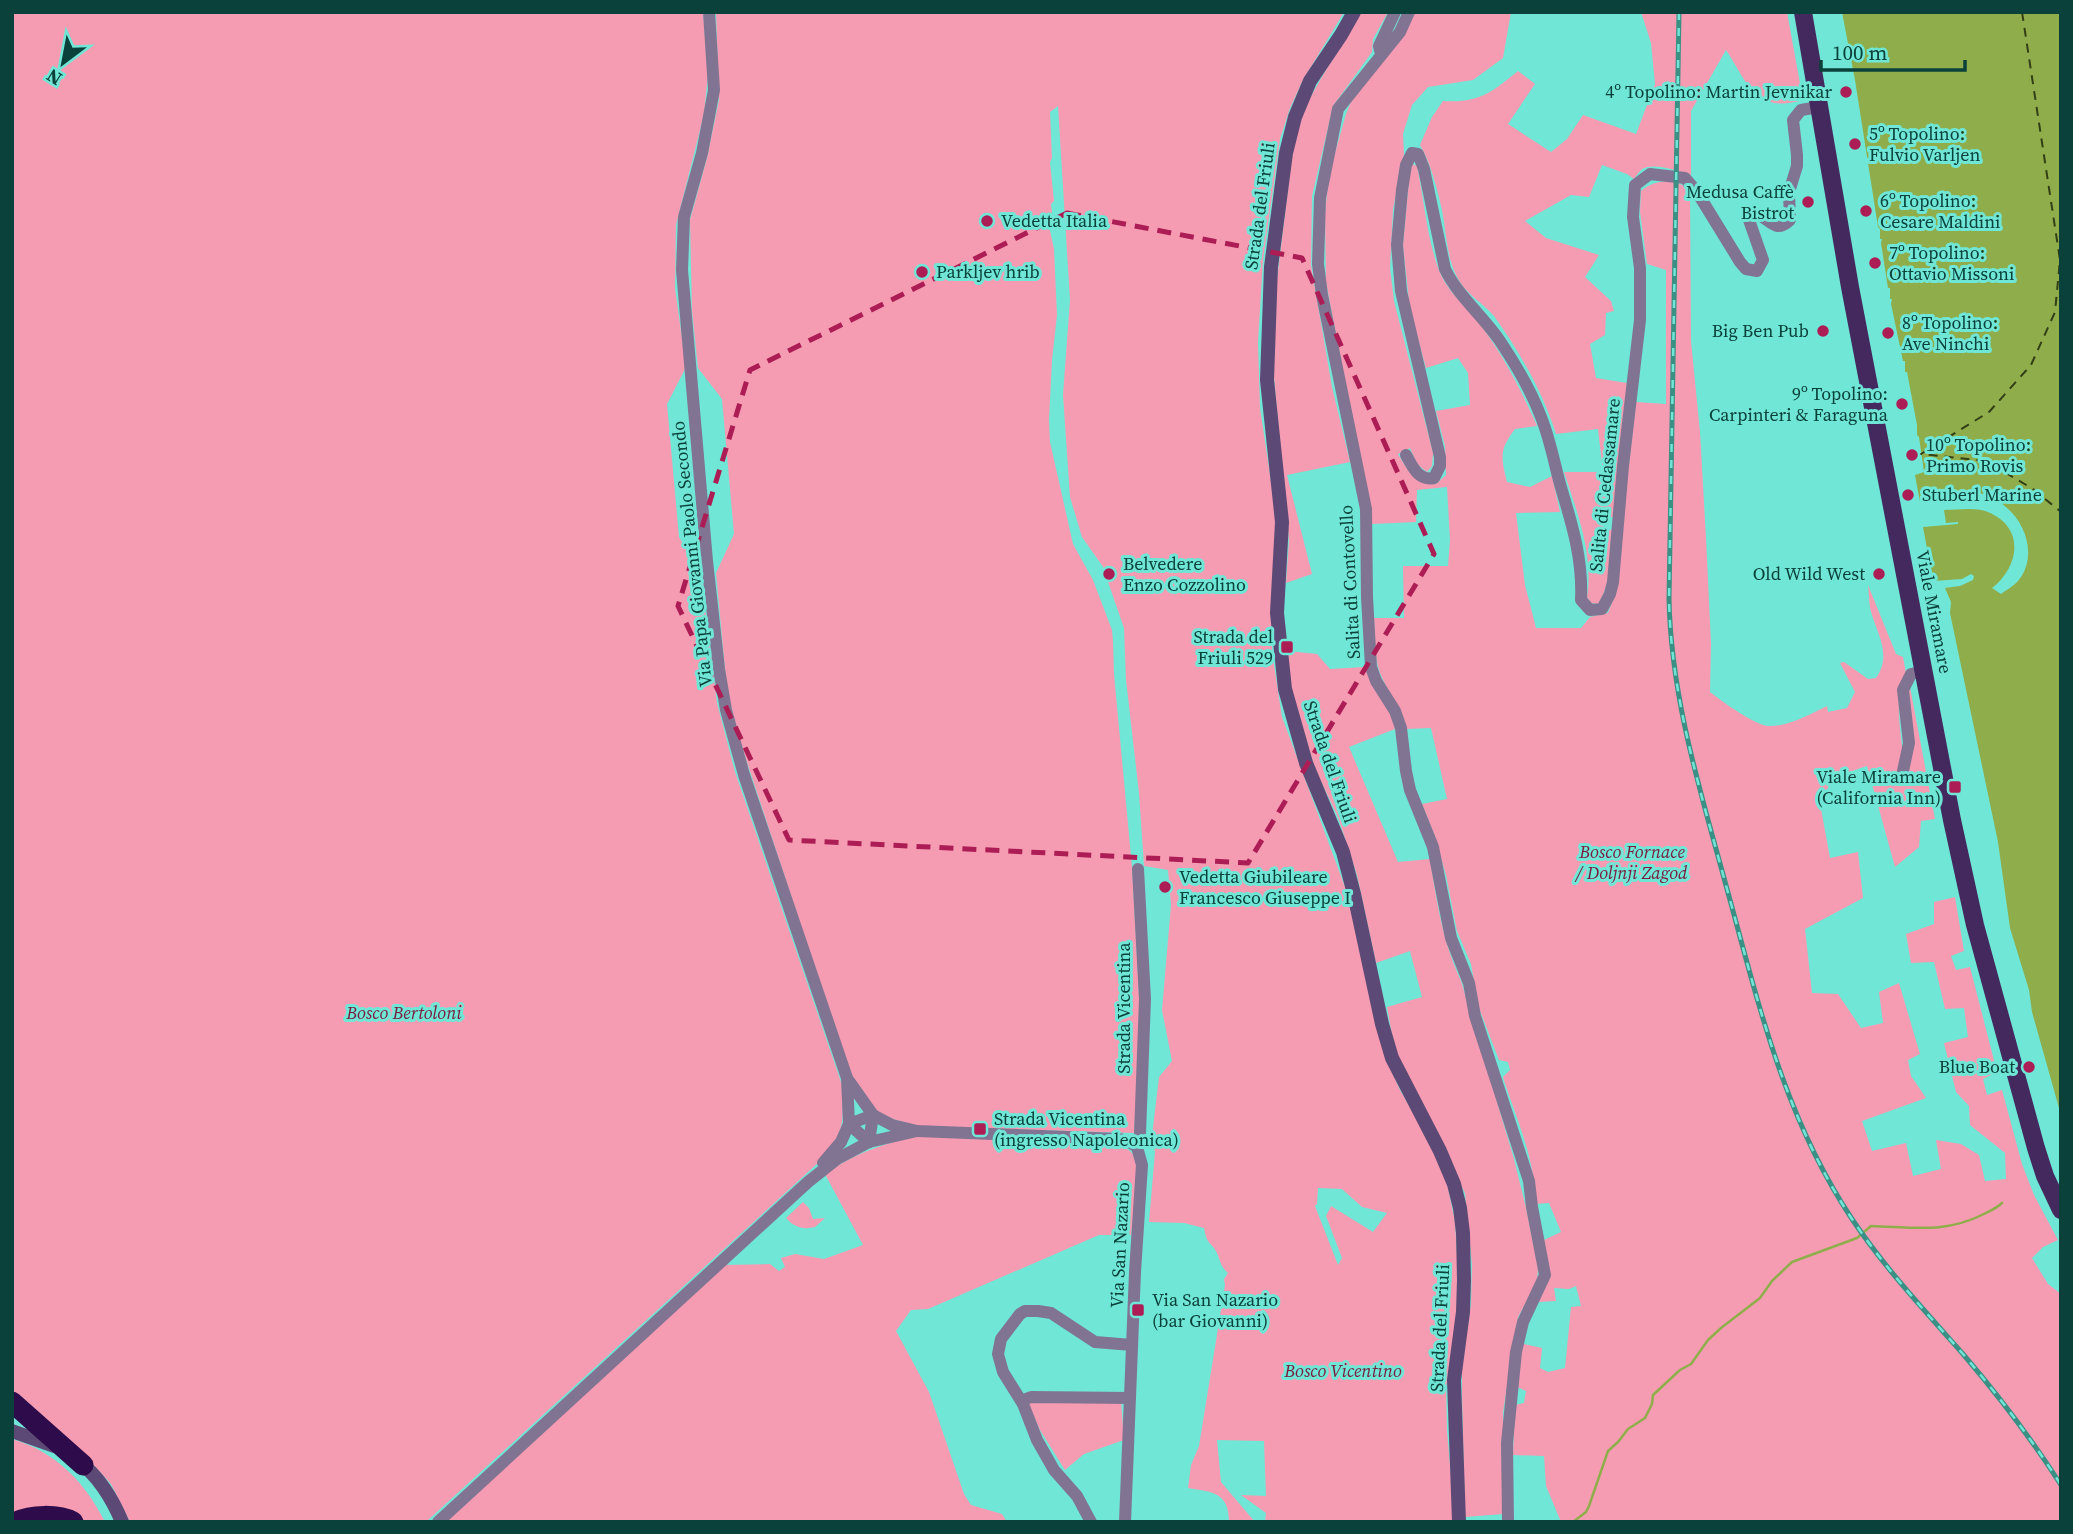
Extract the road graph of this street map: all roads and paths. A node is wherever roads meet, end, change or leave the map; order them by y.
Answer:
1 (709, 12) edge
2 (1354, 12) edge
3 (1395, 12) edge
4 (1409, 12) edge
5 (1803, 12) edge
6 (1381, 54) junction
7 (1819, 107) junction
8 (1406, 455) dead end
9 (1924, 671) junction
10 (1903, 771) dead end
11 (1138, 869) dead end
12 (846, 1078) junction
13 (873, 1115) junction
14 (849, 1124) junction
15 (917, 1131) junction
16 (869, 1142) junction
17 (1137, 1147) junction
18 (808, 1182) junction
19 (2061, 1210) edge
20 (1132, 1345) junction
21 (1130, 1398) junction
22 (12, 1402) edge
23 (1023, 1404) junction
24 (12, 1431) edge
25 (83, 1465) junction
26 (16, 1522) edge
27 (73, 1522) edge
28 (122, 1522) edge
29 (438, 1522) edge
30 (1091, 1522) edge
31 (1125, 1522) edge
32 (1459, 1522) edge
33 (1508, 1522) edge

1 - 12 street, Via Papa Giovanni Paolo Secondo
2 - 32 main road, Strada del Friuli
3 - 6 street
4 - 6 street, Salita di Contovello
5 - 7 main road, Viale Miramare
6 - 33 street, Salita di Contovello
7 - 8 street, Salita di Cedassamare
7 - 9 main road, Viale Miramare
9 - 10 street
9 - 19 main road, Viale Miramare
11 - 17 street, Strada Vicentina
12 - 13 street, Via Papa Giovanni Paolo Secondo
12 - 14 street, Via Papa Giovanni Paolo Secondo
13 - 14 street
13 - 15 street
13 - 16 street
14 - 16 street
14 - 18 street
15 - 16 street
15 - 17 street
16 - 18 street
17 - 20 street, Via San Nazario
18 - 29 street
20 - 21 street, Via San Nazario
20 - 23 street
21 - 23 street
21 - 31 street, Via San Nazario
22 - 25 highway
23 - 30 street
24 - 25 main road
25 - 28 main road
26 - 27 highway

